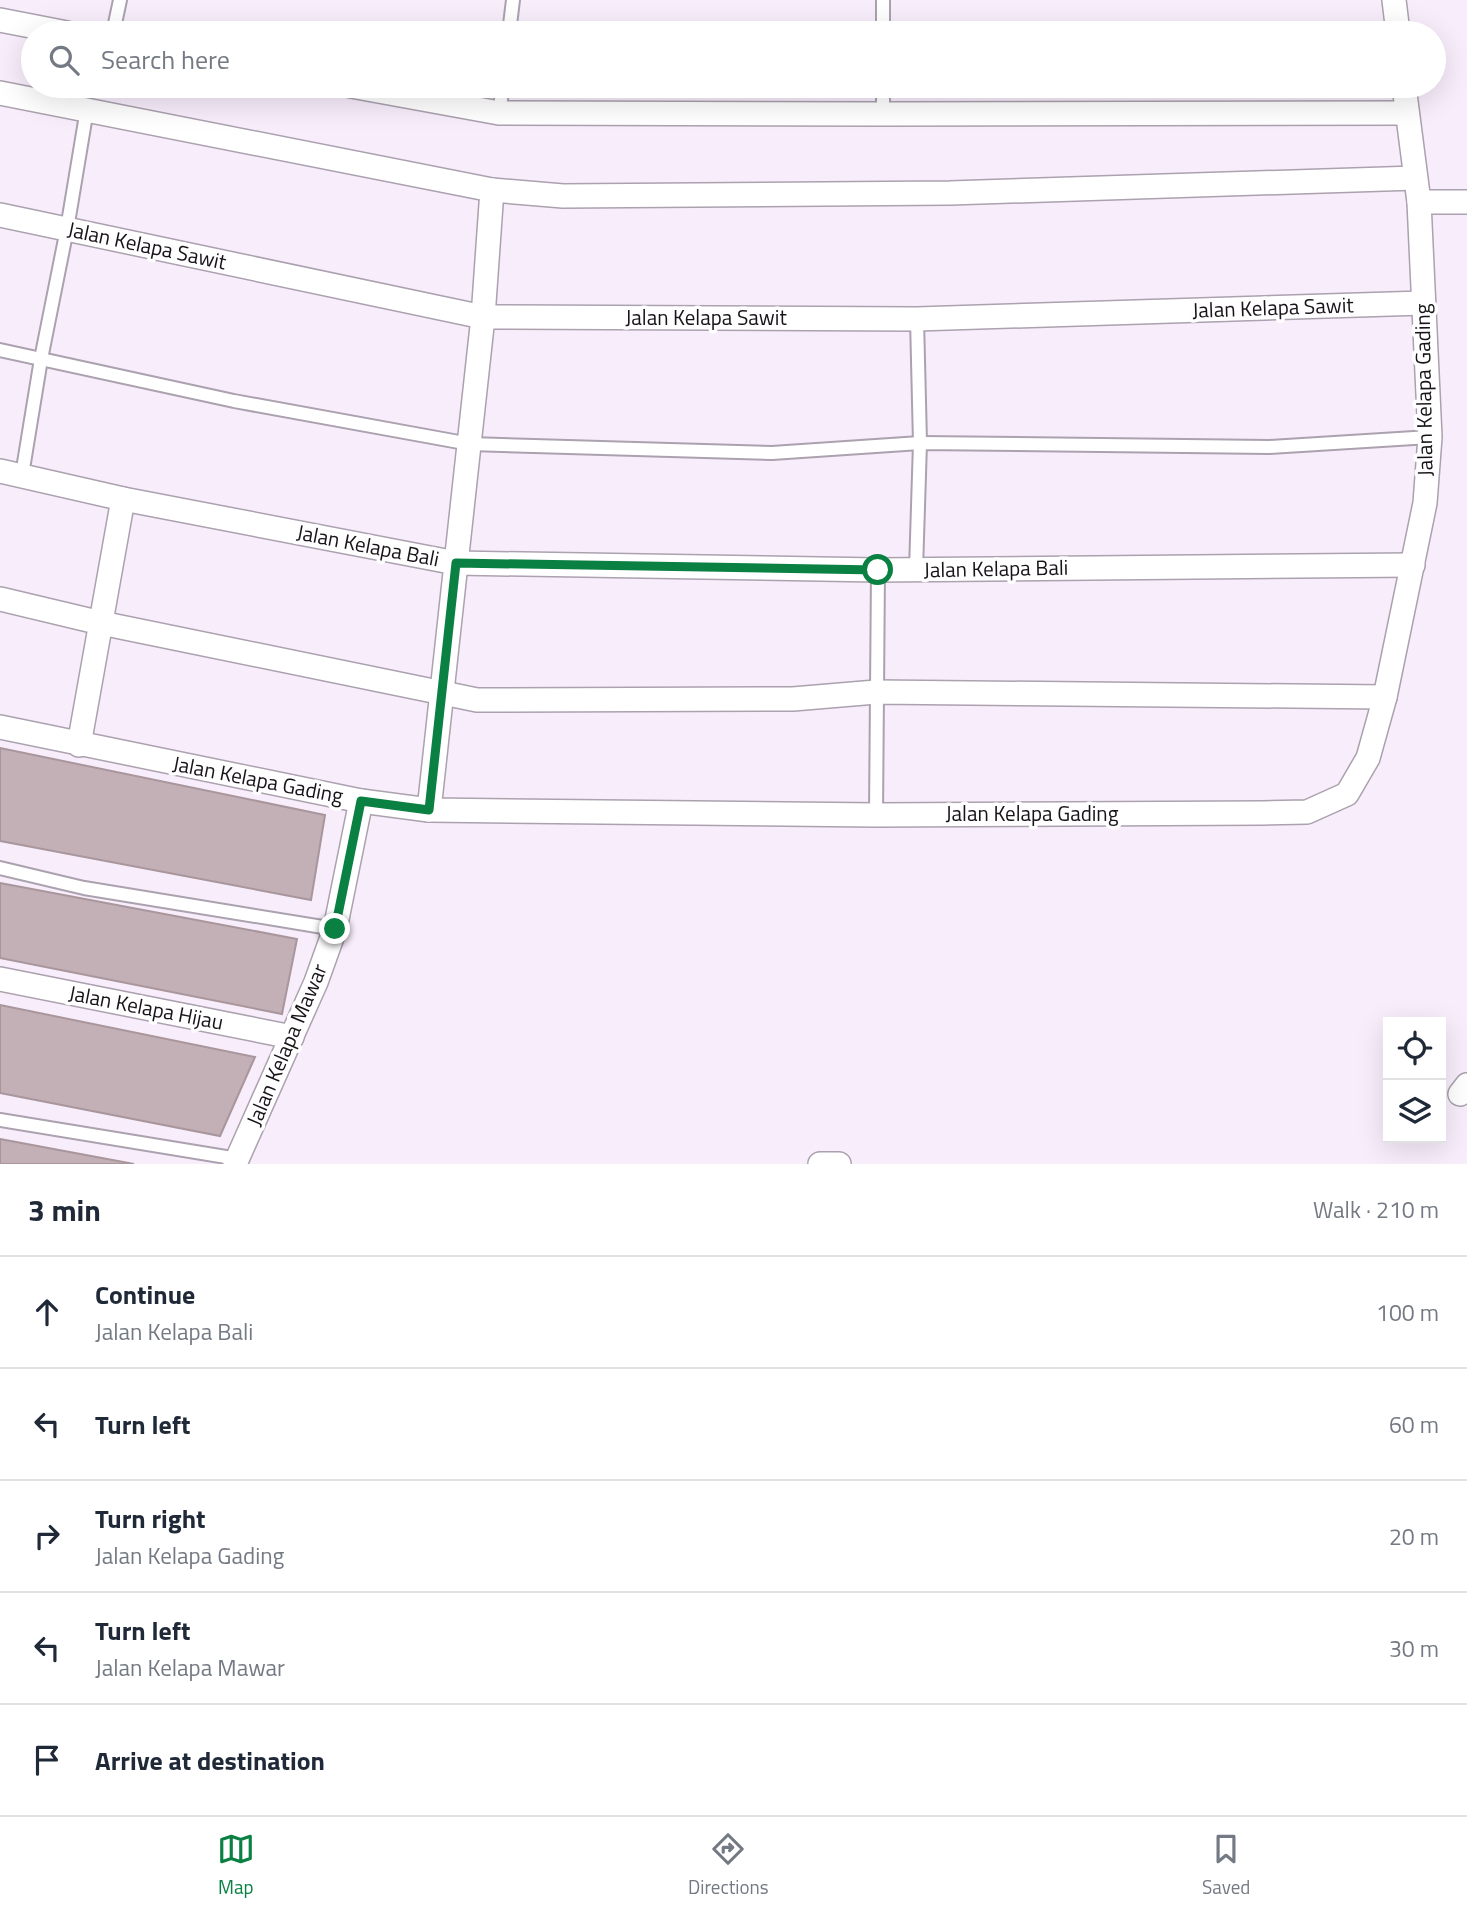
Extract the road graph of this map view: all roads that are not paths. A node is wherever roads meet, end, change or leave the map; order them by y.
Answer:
1 (120, 0) edge
2 (513, 0) edge
3 (883, 0) edge
4 (1394, 0) edge
5 (0, 20) edge
6 (116, 21) edge
7 (510, 21) edge
8 (883, 21) edge
9 (1397, 21) edge
10 (21, 24) edge
11 (0, 93) edge
12 (21, 97) edge
13 (27, 98) edge
14 (417, 98) edge
15 (501, 98) edge
16 (883, 98) edge
17 (1406, 98) edge
18 (87, 109) junction
19 (499, 113) junction
20 (1408, 113) junction
21 (883, 114) junction
22 (1415, 178) junction
23 (492, 190) junction
24 (1419, 202) junction
25 (1467, 202) edge
26 (0, 215) edge
27 (67, 229) junction
28 (1423, 303) junction
29 (483, 317) junction
30 (918, 319) junction
31 (0, 350) edge
32 (41, 359) junction
33 (1430, 437) junction
34 (920, 443) junction
35 (470, 444) junction
36 (11, 473) edge
37 (123, 499) junction
38 (456, 563) junction
39 (1413, 565) junction
40 (916, 569) junction
41 (878, 570) junction
42 (0, 598) edge
43 (101, 622) junction
44 (876, 692) junction
45 (443, 693) junction
46 (1385, 697) junction
47 (0, 727) edge
48 (79, 744) junction
49 (361, 801) junction
50 (429, 810) junction
51 (876, 815) junction
52 (0, 868) edge
53 (335, 929) junction
54 (0, 979) edge
55 (292, 1037) junction
56 (0, 1120) edge
57 (237, 1162) edge
58 (820, 1164) edge
59 (839, 1164) edge

1 - 6 lane
2 - 7 lane
3 - 8 lane
4 - 9 street
5 - 10 street
11 - 12 street
13 - 18 street
14 - 19 street
15 - 19 lane
16 - 21 lane
17 - 20 street, Jalan Kelapa Gading
18 - 23 street
18 - 27 lane
19 - 21 street
20 - 21 street
20 - 22 street, Jalan Kelapa Gading
22 - 23 street
22 - 24 street, Jalan Kelapa Gading
23 - 29 street
24 - 25 street
24 - 28 street, Jalan Kelapa Gading
26 - 27 street, Jalan Kelapa Sawit
27 - 29 street, Jalan Kelapa Sawit
27 - 32 lane
28 - 30 street, Jalan Kelapa Sawit
28 - 33 street, Jalan Kelapa Gading
29 - 30 street, Jalan Kelapa Sawit
29 - 35 street
30 - 34 lane
31 - 32 lane
32 - 35 lane
32 - 36 lane
33 - 34 lane
33 - 39 street, Jalan Kelapa Gading
34 - 35 lane
34 - 40 lane
35 - 38 street
36 - 37 street, Jalan Kelapa Bali
37 - 38 street, Jalan Kelapa Bali
37 - 43 street
38 - 41 street, Jalan Kelapa Bali
38 - 45 street
39 - 40 street, Jalan Kelapa Bali
39 - 46 street, Jalan Kelapa Gading
40 - 41 street, Jalan Kelapa Bali
41 - 44 lane
42 - 43 street
43 - 45 street
43 - 48 street
44 - 45 street
44 - 46 street
44 - 51 lane
45 - 50 street
46 - 51 street, Jalan Kelapa Gading
47 - 48 street, Jalan Kelapa Gading
48 - 49 street, Jalan Kelapa Gading
49 - 50 street, Jalan Kelapa Gading
49 - 53 street, Jalan Kelapa Mawar
50 - 51 street, Jalan Kelapa Gading
52 - 53 lane
53 - 55 street, Jalan Kelapa Mawar
54 - 55 street, Jalan Kelapa Hijau
55 - 57 street, Jalan Kelapa Mawar
56 - 57 lane
58 - 59 street

